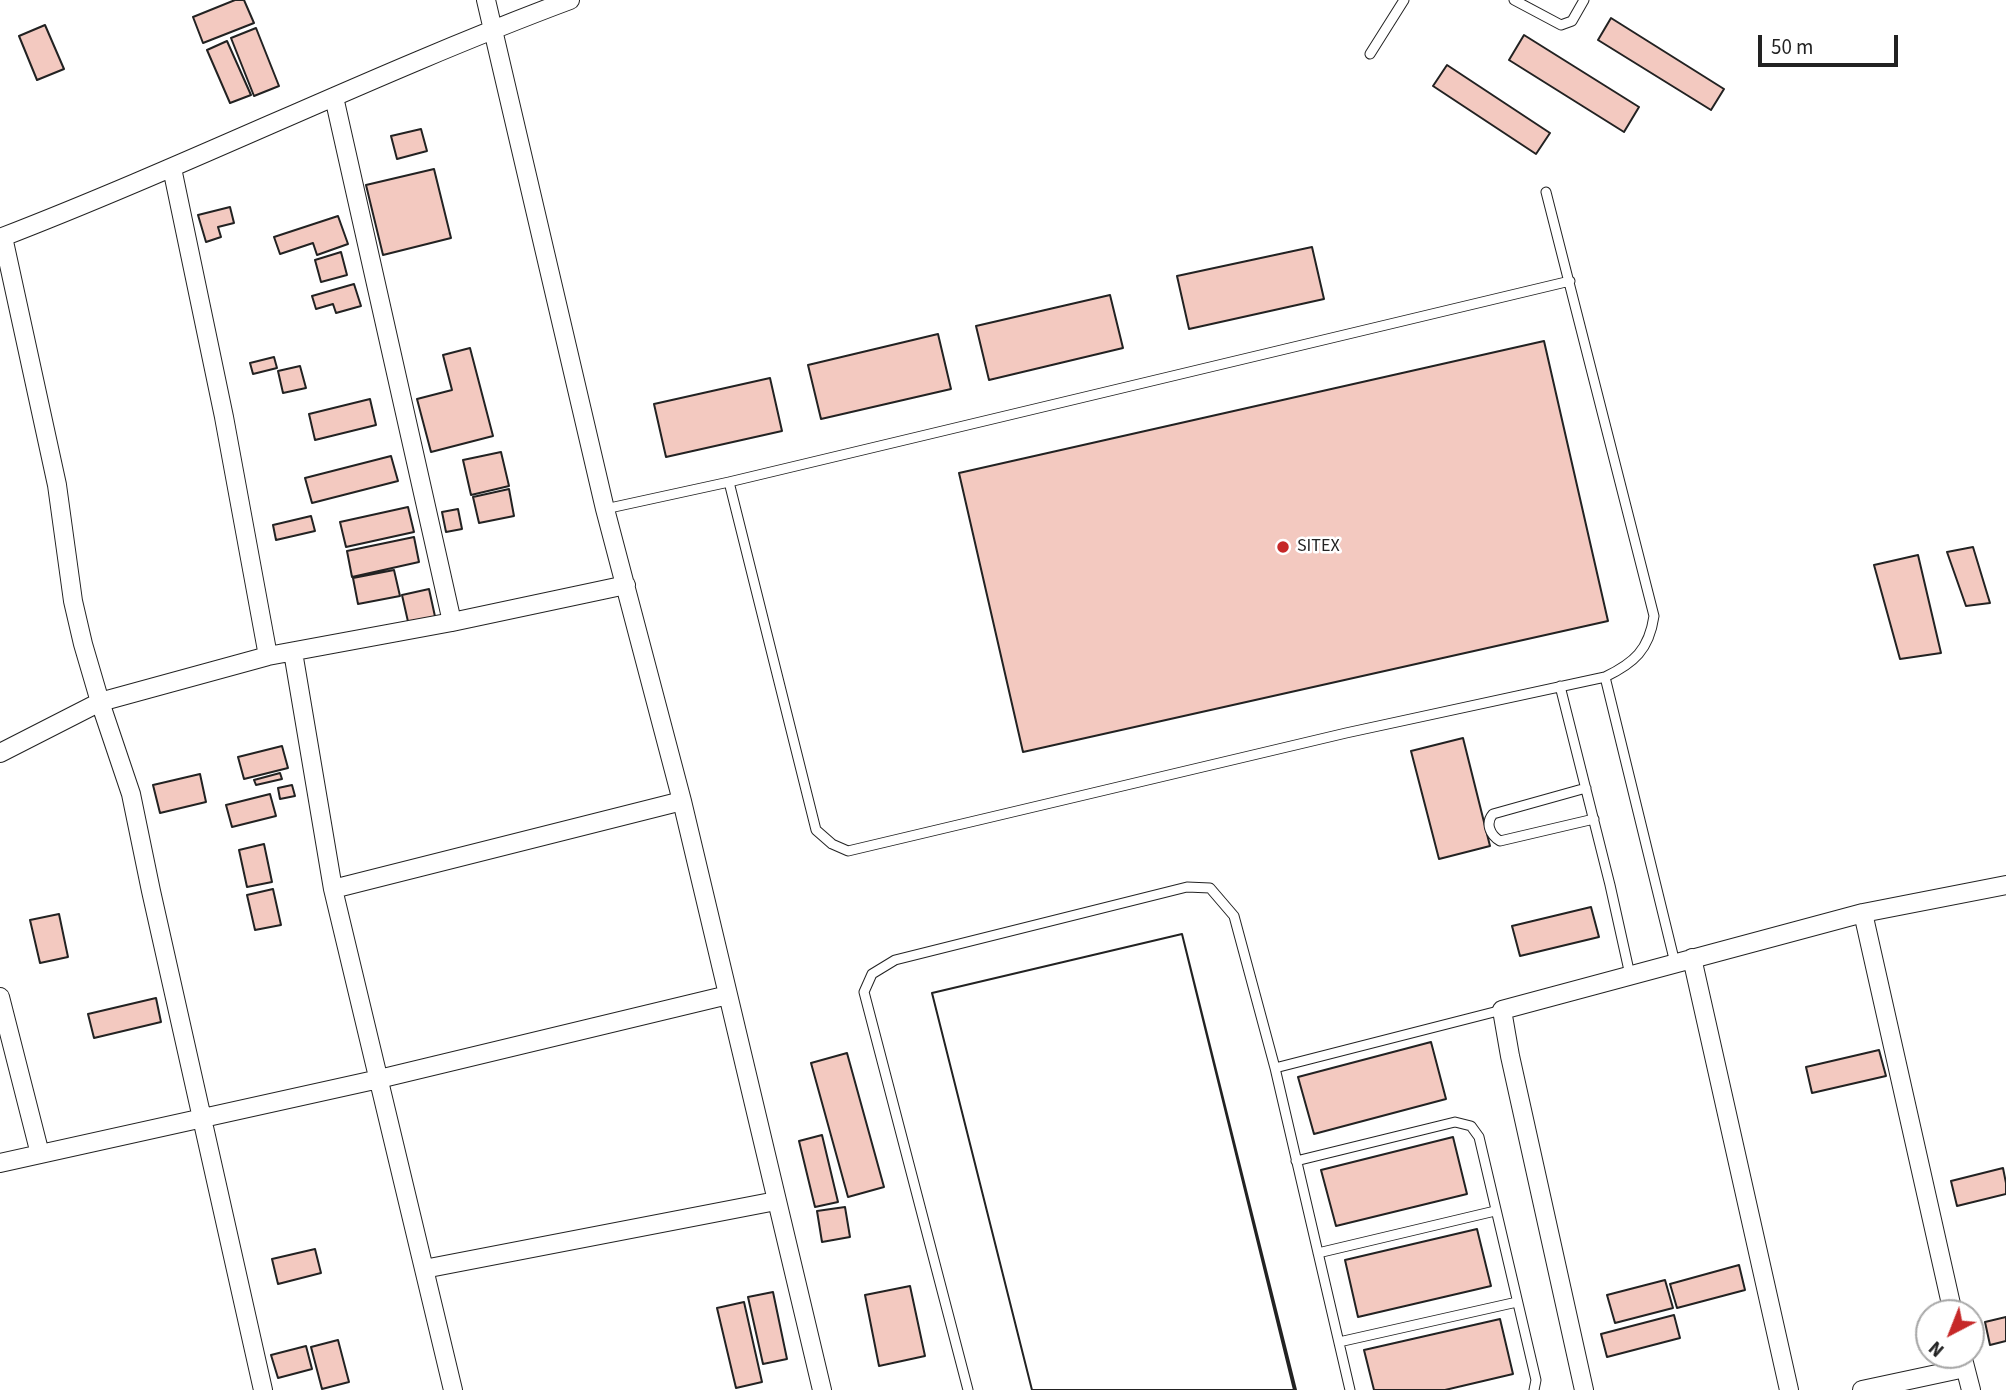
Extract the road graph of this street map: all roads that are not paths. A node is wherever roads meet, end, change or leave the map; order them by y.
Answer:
1 (486, 0) edge
2 (570, 0) edge
3 (1404, 0) edge
4 (1514, 0) edge
5 (1584, 0) edge
6 (493, 29) junction
7 (1370, 54) dead end
8 (334, 97) junction
9 (172, 168) junction
10 (1546, 192) dead end
11 (1, 237) edge
12 (1570, 281) junction
13 (729, 482) junction
14 (605, 509) junction
15 (626, 585) junction
16 (452, 622) junction
17 (293, 652) junction
18 (268, 656) junction
19 (1605, 677) junction
20 (1560, 687) junction
21 (100, 702) junction
22 (0, 753) edge
23 (1586, 788) junction
24 (682, 801) junction
25 (1594, 819) junction
26 (2006, 885) edge
27 (333, 889) junction
28 (1863, 913) junction
29 (1683, 960) junction
30 (1630, 975) junction
31 (728, 995) junction
32 (0, 998) edge
33 (1502, 1010) junction
34 (1275, 1069) junction
35 (379, 1079) junction
36 (201, 1118) junction
37 (40, 1154) junction
38 (1296, 1161) junction
39 (0, 1163) edge
40 (776, 1201) junction
41 (1495, 1211) junction
42 (1318, 1253) junction
43 (424, 1269) junction
44 (1950, 1299) edge
45 (1517, 1302) junction
46 (1339, 1342) junction
47 (1938, 1369) edge
48 (1965, 1369) edge
49 (263, 1390) edge
50 (453, 1390) edge
51 (822, 1390) edge
52 (968, 1390) edge
53 (1350, 1390) edge
54 (1534, 1390) edge
55 (1584, 1390) edge
56 (1787, 1390) edge
57 (1862, 1390) edge
58 (1971, 1390) edge

1 - 6 street
2 - 6 street
3 - 7 lane
4 - 5 lane
6 - 8 street
6 - 14 street
8 - 9 street
8 - 16 street
9 - 11 street
9 - 18 street
10 - 12 lane
11 - 21 street
12 - 13 lane
12 - 19 lane
13 - 14 lane
13 - 20 lane
14 - 15 street
15 - 16 street
15 - 24 street
16 - 17 street
17 - 18 street
17 - 27 street
18 - 21 street
19 - 20 lane
19 - 29 lane
20 - 23 lane
21 - 22 street
21 - 36 street
23 - 25 lane
23 - 25 lane
24 - 27 street
24 - 31 street
25 - 30 lane
26 - 28 street
27 - 35 street
28 - 29 street
28 - 44 street
29 - 30 street
29 - 56 street
30 - 33 street
31 - 35 street
31 - 40 street
32 - 37 street
33 - 34 lane
33 - 55 street
34 - 38 lane
34 - 52 lane
35 - 36 street
35 - 43 street
36 - 37 street
36 - 49 street
37 - 39 street
38 - 41 lane
38 - 42 lane
40 - 43 street
40 - 51 street
41 - 42 lane
41 - 45 lane
42 - 46 lane
43 - 50 street
45 - 46 lane
45 - 54 lane
46 - 53 lane
47 - 57 street
48 - 58 street

